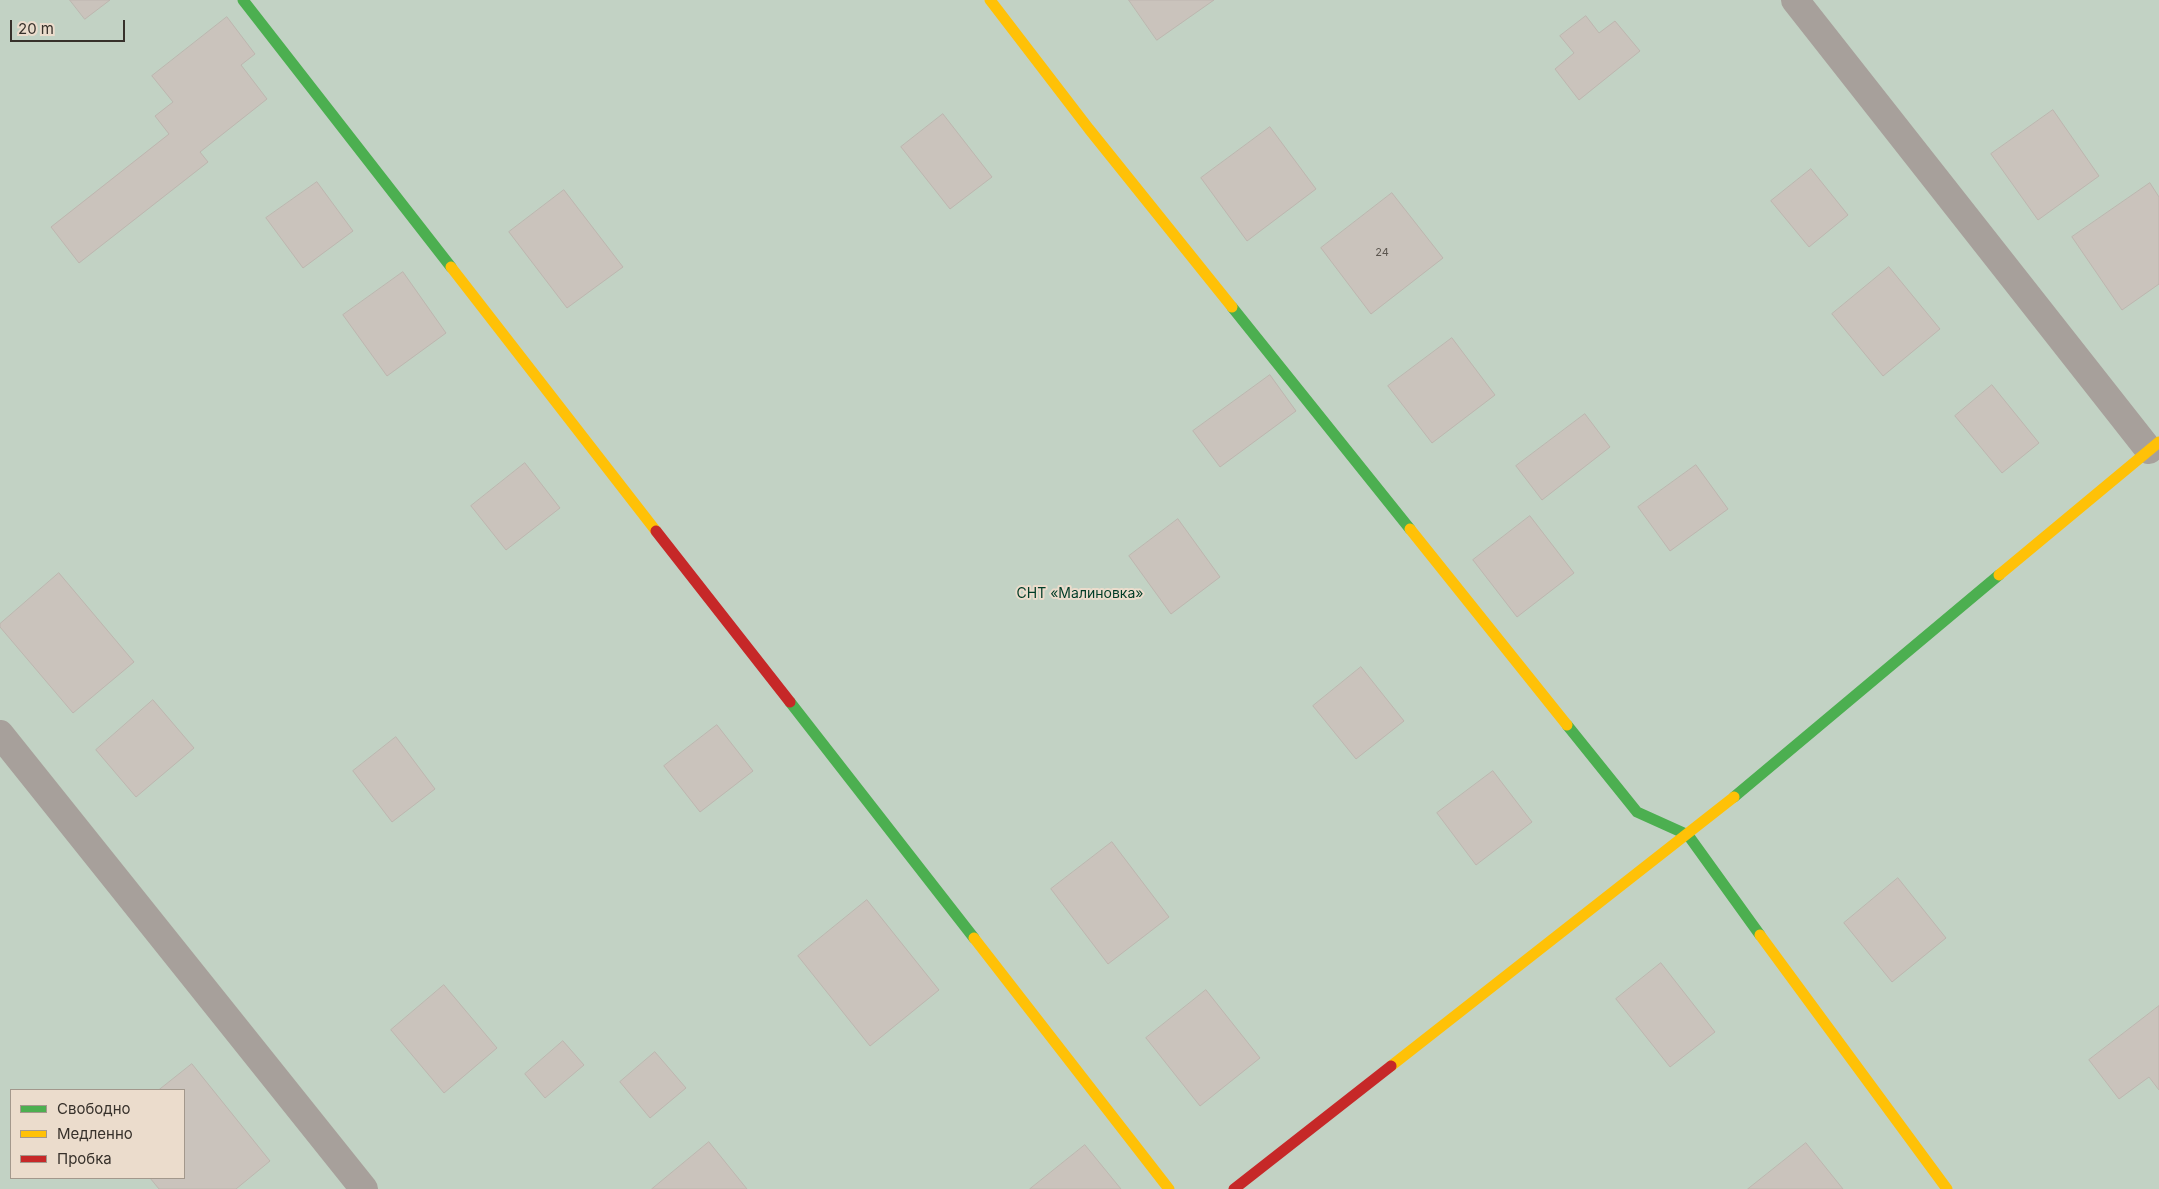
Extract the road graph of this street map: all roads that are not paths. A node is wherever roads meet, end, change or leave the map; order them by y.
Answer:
1 (243, 0) edge
2 (990, 0) edge
3 (1795, 0) edge
4 (2154, 446) edge
5 (0, 734) edge
6 (1688, 835) junction
7 (1237, 1188) edge
8 (364, 1189) edge
9 (1169, 1189) edge
10 (1947, 1189) edge

1 - 9 street
2 - 6 street
3 - 4 street
4 - 6 street
5 - 8 street
6 - 7 street
6 - 10 street

